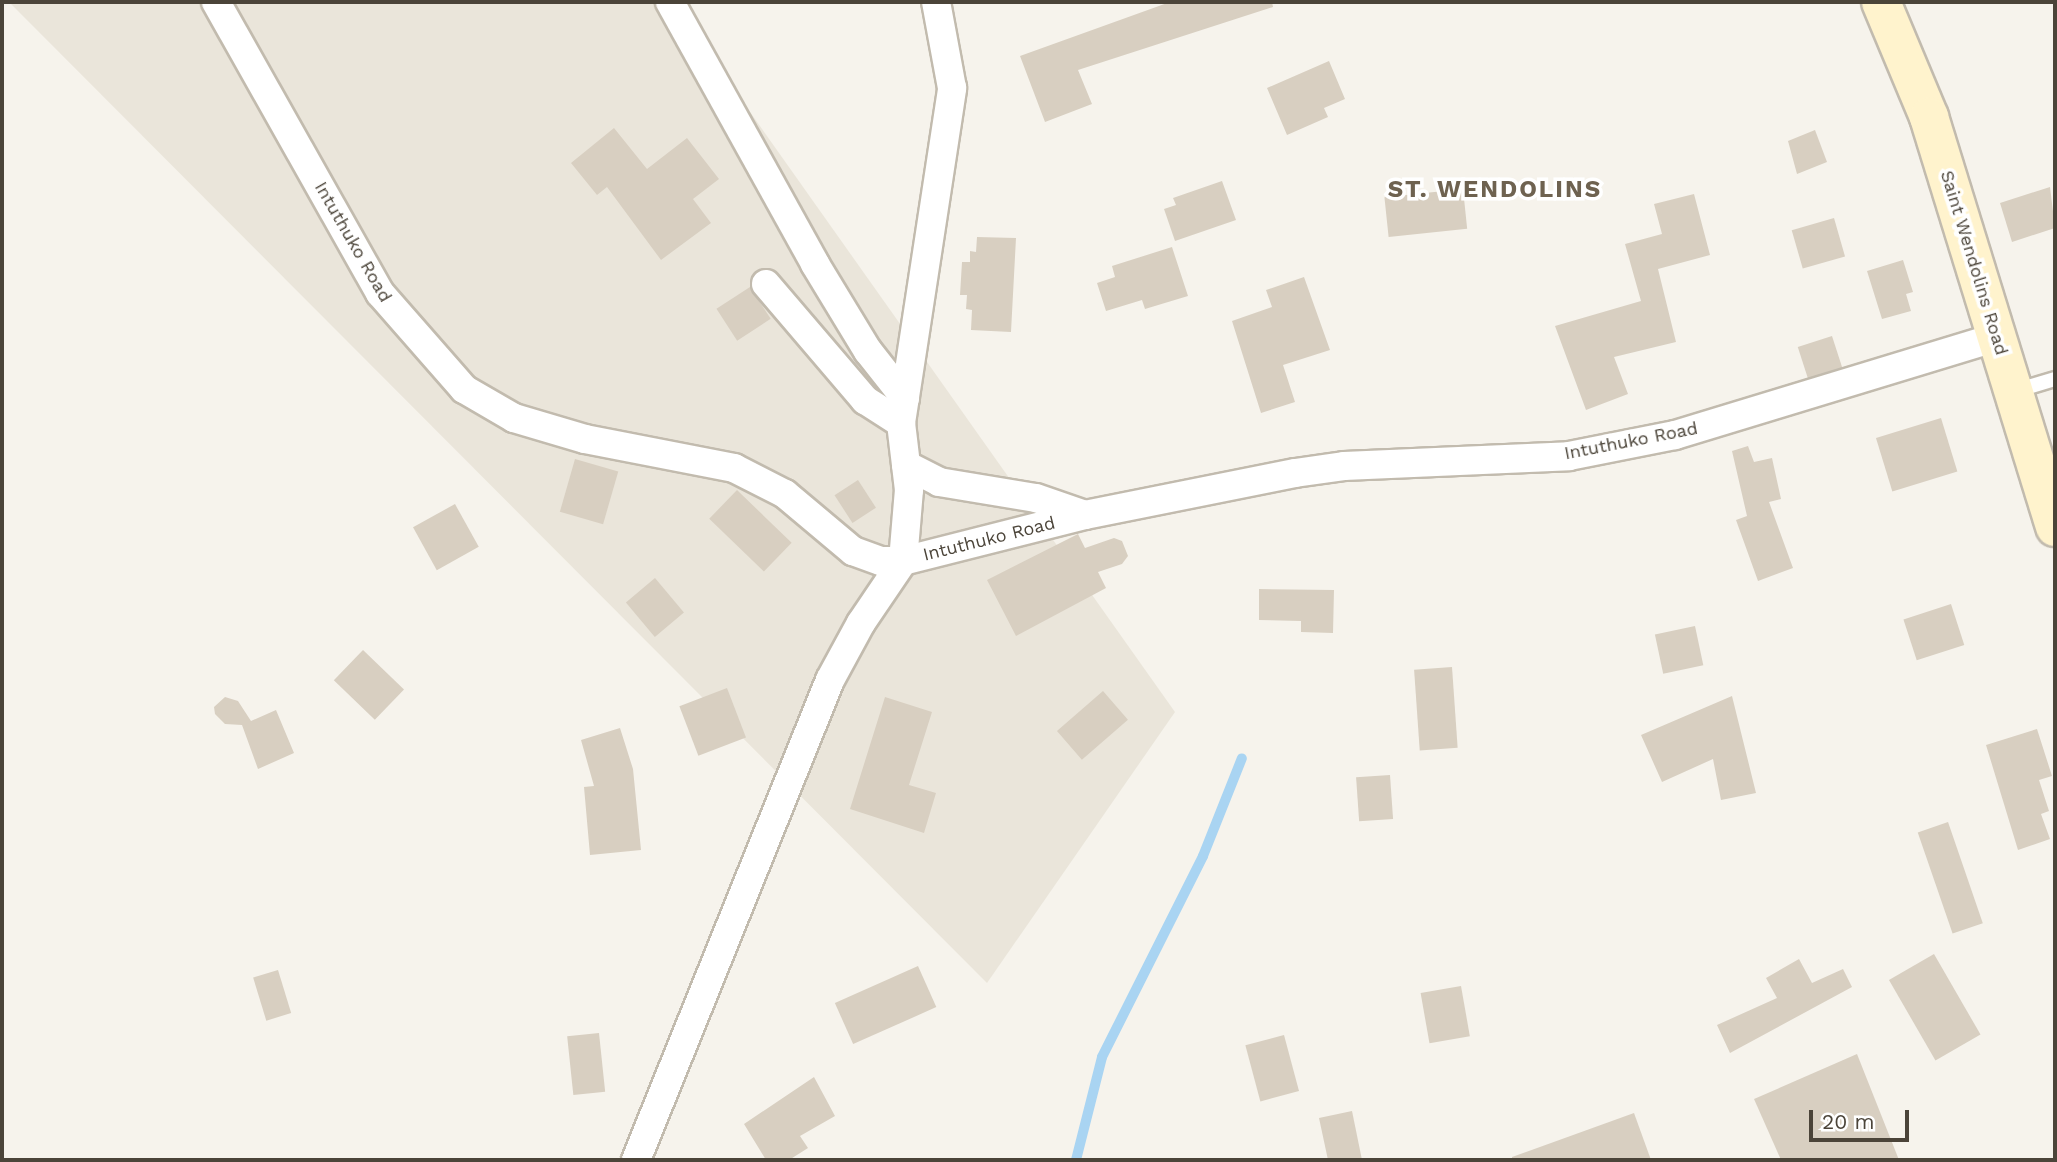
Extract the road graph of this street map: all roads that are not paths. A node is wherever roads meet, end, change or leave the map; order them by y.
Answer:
1 (216, 2) edge
2 (670, 2) edge
3 (936, 2) edge
4 (1881, 2) edge
5 (766, 284) dead end
6 (1997, 337) junction
7 (2055, 379) edge
8 (2014, 391) junction
9 (903, 410) junction
10 (906, 465) junction
11 (1085, 515) junction
12 (2055, 527) edge
13 (903, 561) junction
14 (636, 1160) edge

1 - 13 street, Intuthuko Road
2 - 9 street
3 - 9 street
4 - 6 street, Saint Wendolins Road
5 - 9 street
6 - 8 street, Saint Wendolins Road
6 - 11 street, Intuthuko Road
7 - 8 lane
8 - 12 street, Saint Wendolins Road
9 - 10 street
10 - 11 street
10 - 13 street
11 - 13 street, Intuthuko Road
13 - 14 street

